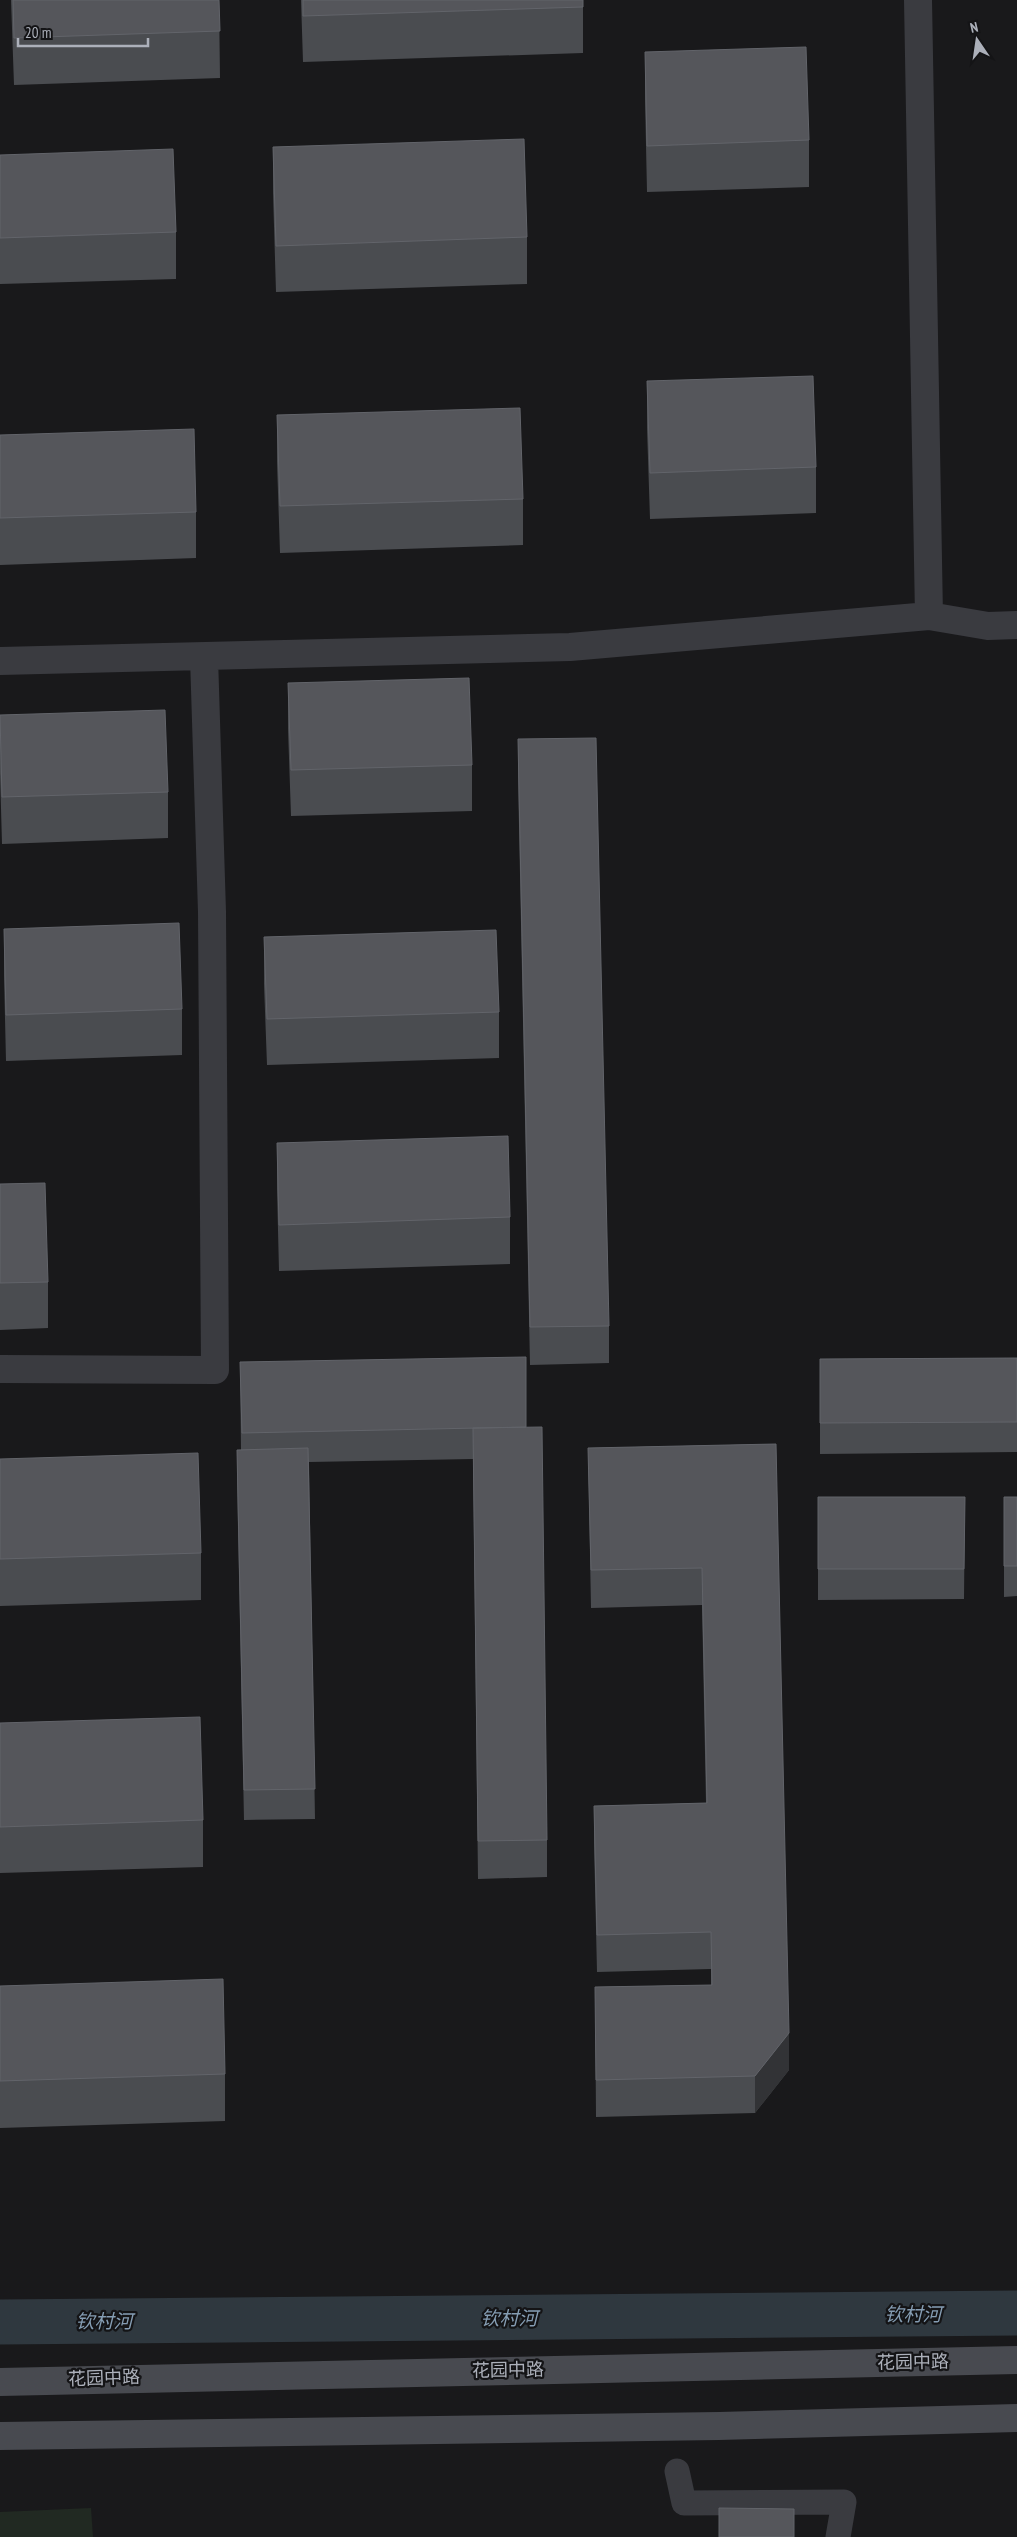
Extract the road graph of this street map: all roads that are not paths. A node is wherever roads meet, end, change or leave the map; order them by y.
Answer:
1 (918, 0) edge
2 (929, 616) junction
3 (1017, 625) edge
4 (204, 658) junction
5 (0, 660) edge
6 (0, 1369) edge
7 (1017, 2360) edge
8 (0, 2382) edge
9 (1017, 2418) edge
10 (0, 2436) edge
11 (677, 2471) dead end
12 (838, 2537) edge

1 - 2 street
2 - 3 street
2 - 4 street
4 - 5 street
4 - 6 street
7 - 8 main road, 花园中路
9 - 10 main road
11 - 12 lane

